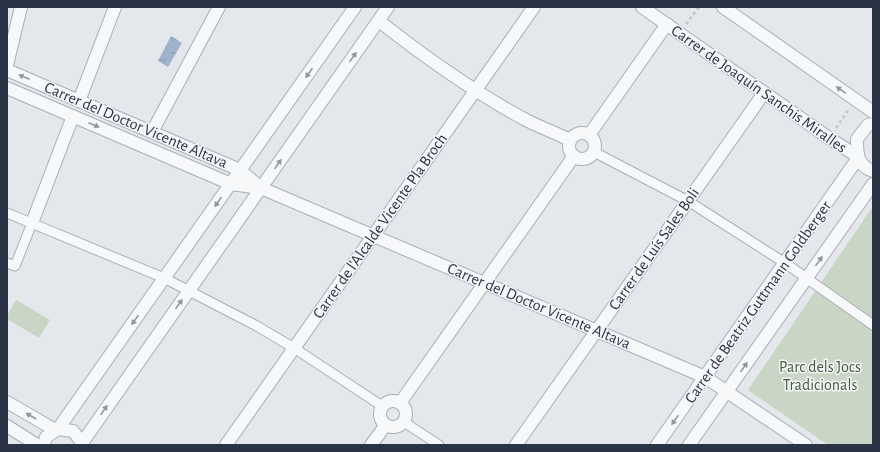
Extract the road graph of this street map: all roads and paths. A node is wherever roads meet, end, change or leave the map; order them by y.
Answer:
1 (21, 7) edge
2 (115, 7) edge
3 (220, 7) edge
4 (355, 7) edge
5 (388, 7) edge
6 (534, 7) edge
7 (642, 7) edge
8 (699, 7) edge
9 (723, 7) edge
10 (379, 20) junction
11 (667, 24) junction
12 (680, 33) junction
13 (7, 65) edge
14 (7, 70) edge
15 (7, 88) edge
16 (475, 90) junction
17 (764, 93) junction
18 (856, 100) junction
19 (79, 101) junction
20 (873, 112) edge
21 (73, 116) junction
22 (873, 124) edge
23 (152, 132) junction
24 (589, 135) junction
25 (829, 138) junction
26 (570, 140) junction
27 (594, 152) junction
28 (574, 156) junction
29 (858, 157) junction
30 (240, 170) junction
31 (873, 171) edge
32 (231, 184) junction
33 (873, 184) edge
34 (261, 188) junction
35 (688, 201) junction
36 (7, 213) edge
37 (32, 223) junction
38 (373, 236) junction
39 (7, 263) edge
40 (785, 263) junction
41 (164, 278) junction
42 (807, 278) junction
43 (485, 283) junction
44 (188, 290) junction
45 (873, 324) edge
46 (596, 331) junction
47 (294, 348) junction
48 (705, 377) junction
49 (727, 392) junction
50 (7, 402) edge
51 (400, 403) junction
52 (382, 406) junction
53 (404, 422) junction
54 (7, 426) edge
55 (385, 426) junction
56 (57, 429) junction
57 (82, 444) edge
58 (37, 445) edge
59 (44, 445) edge
60 (226, 445) edge
61 (371, 445) edge
62 (439, 445) edge
63 (516, 445) edge
64 (657, 445) edge
65 (690, 445) edge
66 (806, 445) edge

1 - 13 street
2 - 19 street
3 - 23 street
4 -> 30 street
5 - 10 street
6 - 16 street, Carrer de l'Alcalde Vicente Pla Broch
7 - 11 street, Carrer de Joaquín Sanchis Miralles
8 - 12 path
18 -> 9 street
10 - 16 street
34 -> 10 street
11 - 12 street, Carrer de Joaquín Sanchis Miralles
11 - 24 street
12 - 17 street, Carrer de Joaquín Sanchis Miralles
19 -> 14 street, Carrer del Doctor Vicente Altava
15 - 21 street, Carrer del Doctor Vicente Altava
16 - 26 street
16 - 38 street, Carrer de l'Alcalde Vicente Pla Broch
17 - 25 street, Carrer de Joaquín Sanchis Miralles
17 - 35 street, Carrer de Luís Sales Boli
18 - 20 street
18 - 25 path
19 - 23 street, Carrer del Doctor Vicente Altava
21 -> 32 street, Carrer del Doctor Vicente Altava
21 - 37 street
22 - 29 street
23 - 30 street, Carrer del Doctor Vicente Altava
24 - 26 street
24 - 27 street
25 - 29 street, Carrer de Joaquín Sanchis Miralles
26 - 28 street
27 - 28 street
27 - 35 street
28 - 43 street
29 - 31 street, Carrer de Joaquín Sanchis Miralles
29 - 40 street, Carrer de Beatriz Guttmann Goldberger
30 - 32 street
30 - 34 street, Carrer del Doctor Vicente Altava
32 - 34 street, Carrer del Doctor Vicente Altava
32 -> 41 street
42 -> 33 street, Carrer de Beatriz Guttmann Goldberger
34 - 38 street, Carrer del Doctor Vicente Altava
34 - 44 street
35 - 40 street
35 - 46 street, Carrer de Luís Sales Boli
36 - 37 street
37 - 39 street
37 - 41 street
38 - 43 street, Carrer del Doctor Vicente Altava
38 - 47 street, Carrer de l'Alcalde Vicente Pla Broch
40 - 42 street
40 - 48 street, Carrer de Beatriz Guttmann Goldberger
41 - 44 street
41 -> 56 street
42 - 45 street
49 -> 42 street, Carrer de Beatriz Guttmann Goldberger
43 - 46 street, Carrer del Doctor Vicente Altava
43 - 51 street
44 - 47 street
57 -> 44 street
46 - 48 street, Carrer del Doctor Vicente Altava
46 - 63 street, Carrer de Luís Sales Boli
47 - 52 street
47 - 60 street, Carrer de l'Alcalde Vicente Pla Broch
48 - 49 street, Carrer del Doctor Vicente Altava
48 -> 64 street, Carrer de Beatriz Guttmann Goldberger
49 - 65 street, Carrer de Beatriz Guttmann Goldberger
49 - 66 street, Carrer del Doctor Vicente Altava
56 -> 50 street
51 - 52 street
51 - 53 street
52 - 55 street
53 - 55 street
53 - 62 street
54 - 58 street
55 - 61 street
56 - 57 street
56 - 59 street

